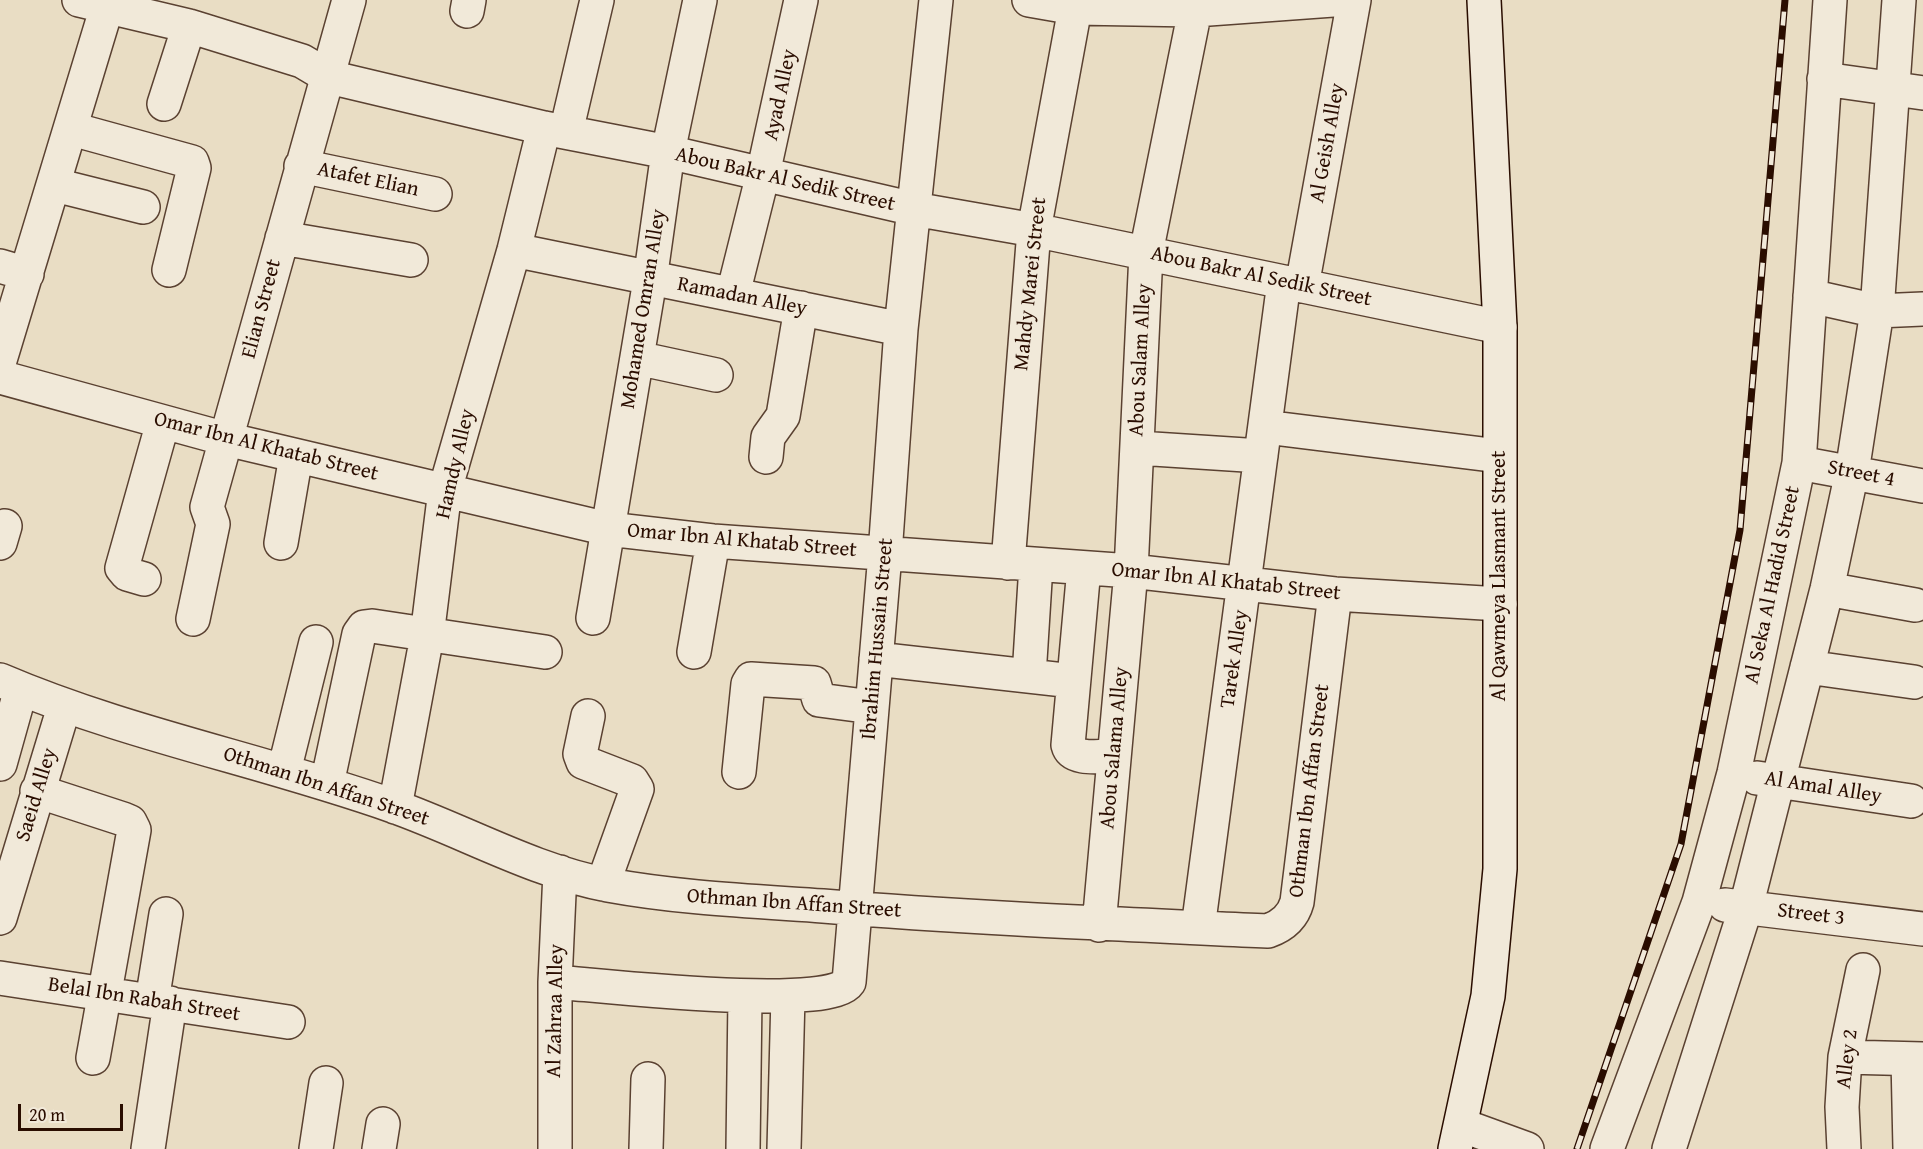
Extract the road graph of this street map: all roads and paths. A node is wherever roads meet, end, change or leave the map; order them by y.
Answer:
1 (349, 0) edge
2 (597, 0) edge
3 (700, 0) edge
4 (801, 0) edge
5 (936, 0) edge
6 (1333, 0) edge
7 (1354, 0) edge
8 (1484, 0) edge
9 (1830, 0) edge
10 (1899, 0) edge
11 (99, 2) edge
12 (1055, 3) edge
13 (1190, 7) edge
14 (189, 26) junction
15 (330, 77) junction
16 (1824, 79) junction
17 (1907, 92) edge
18 (164, 104) dead end
19 (72, 129) junction
20 (555, 130) junction
21 (668, 152) junction
22 (301, 166) junction
23 (764, 174) junction
24 (55, 185) junction
25 (435, 194) dead end
26 (143, 207) dead end
27 (914, 209) junction
28 (1034, 230) junction
29 (282, 238) junction
30 (514, 250) junction
31 (1146, 253) junction
32 (411, 260) dead end
33 (14, 270) edge
34 (169, 270) dead end
35 (650, 280) junction
36 (1293, 284) junction
37 (733, 294) junction
38 (1810, 296) junction
39 (801, 308) junction
40 (1923, 309) edge
41 (1877, 311) junction
42 (1500, 327) junction
43 (901, 329) junction
44 (637, 358) junction
45 (0, 360) edge
46 (716, 375) dead end
47 (0, 376) edge
48 (163, 422) junction
49 (226, 439) junction
50 (1263, 442) junction
51 (1137, 448) junction
52 (296, 456) junction
53 (1499, 456) junction
54 (766, 457) dead end
55 (1799, 463) junction
56 (1852, 472) junction
57 (1923, 486) edge
58 (445, 490) junction
59 (608, 529) junction
60 (713, 541) junction
61 (281, 543) dead end
62 (885, 554) junction
63 (1022, 564) junction
64 (1084, 568) junction
65 (1131, 571) junction
66 (144, 579) dead end
67 (1245, 583) junction
68 (1827, 589) junction
69 (1335, 594) junction
70 (1500, 604) junction
71 (1915, 605) dead end
72 (593, 618) dead end
73 (193, 619) dead end
74 (427, 636) junction
75 (316, 642) dead end
76 (545, 652) dead end
77 (694, 652) dead end
78 (876, 659) junction
79 (1807, 667) junction
80 (1029, 676) junction
81 (1073, 681) junction
82 (1914, 682) dead end
83 (10, 685) edge
84 (64, 707) junction
85 (872, 707) junction
86 (588, 716) dead end
87 (1114, 756) junction
88 (0, 764) edge
89 (284, 771) junction
90 (739, 772) dead end
91 (1734, 773) junction
92 (1778, 782) junction
93 (327, 784) junction
94 (37, 791) junction
95 (1911, 801) dead end
96 (395, 807) junction
97 (560, 872) junction
98 (603, 884) junction
99 (1699, 902) junction
100 (1746, 907) junction
101 (853, 909) junction
102 (166, 914) dead end
103 (0, 918) edge
104 (1099, 925) junction
105 (1198, 928) junction
106 (1923, 929) edge
107 (1863, 970) dead end
108 (0, 978) edge
109 (555, 982) junction
110 (104, 995) junction
111 (788, 996) junction
112 (745, 997) junction
113 (161, 1002) junction
114 (288, 1022) dead end
115 (1845, 1057) junction
116 (93, 1058) dead end
117 (1916, 1059) edge
118 (648, 1079) dead end
119 (326, 1083) dead end
120 (1458, 1137) edge
121 (148, 1149) edge
122 (316, 1149) edge
123 (555, 1149) edge
124 (645, 1149) edge
125 (743, 1149) edge
126 (784, 1149) edge
127 (1527, 1149) edge
128 (1606, 1149) edge
129 (1669, 1149) edge
130 (1844, 1149) edge
131 (1910, 1149) edge

1 - 15 street, Elian Street
2 - 20 street, Hamdy Alley
3 - 21 street, Mohamed Omran Alley
4 - 23 street, Ayad Alley
5 - 27 street, Ibrahim Hussain Street
6 - 13 street
7 - 36 street, Al Geish Alley
8 - 42 street, Al Qawmeya Llasmant Street
9 - 16 street, Al Seka Al Hadid Street
10 - 17 street
11 - 14 street, Abou Bakr Al Sedik Street
11 - 19 street
12 - 13 street
12 - 28 street, Mahdy Marei Street
13 - 31 street, Abou Salam Alley
14 - 15 street, Abou Bakr Al Sedik Street
14 - 18 street
15 - 20 street, Abou Bakr Al Sedik Street
15 - 22 street, Elian Street
16 - 17 street
16 - 38 street, Al Seka Al Hadid Street
17 - 41 street
19 - 24 street
19 - 34 street
20 - 21 street, Abou Bakr Al Sedik Street
20 - 30 street, Hamdy Alley
21 - 23 street, Abou Bakr Al Sedik Street
21 - 35 street, Mohamed Omran Alley
22 - 25 street, Atafet Elian
22 - 29 street, Elian Street
23 - 27 street, Abou Bakr Al Sedik Street
23 - 37 street, Ayad Alley
24 - 26 street
24 - 33 street
27 - 28 street, Abou Bakr Al Sedik Street
27 - 43 street, Ibrahim Hussain Street
28 - 31 street, Abou Bakr Al Sedik Street
28 - 63 street, Mahdy Marei Street
29 - 32 street
29 - 49 street, Elian Street
30 - 35 street, Ramadan Alley
30 - 58 street, Hamdy Alley
31 - 36 street, Abou Bakr Al Sedik Street
31 - 51 street, Abou Salam Alley
33 - 45 street
35 - 37 street, Ramadan Alley
35 - 44 street, Mohamed Omran Alley
36 - 42 street, Abou Bakr Al Sedik Street
36 - 50 street, Tarek Alley
37 - 39 street, Ramadan Alley
38 - 41 street
38 - 55 street, Al Seka Al Hadid Street
39 - 43 street, Ramadan Alley
39 - 54 street
40 - 41 street
41 - 56 street
42 - 53 street, Al Qawmeya Llasmant Street
43 - 62 street, Ibrahim Hussain Street
44 - 46 street
44 - 59 street, Mohamed Omran Alley
47 - 48 street, Omar Ibn Al Khatab Street
48 - 49 street, Omar Ibn Al Khatab Street
48 - 66 street
49 - 52 street, Omar Ibn Al Khatab Street
49 - 73 street, Elian Street
50 - 51 street
50 - 53 street
50 - 67 street, Tarek Alley
51 - 65 street, Abou Salam Alley
52 - 58 street, Omar Ibn Al Khatab Street
52 - 61 street
53 - 70 street, Al Qawmeya Llasmant Street
55 - 56 street, Street 4
55 - 91 street, Al Seka Al Hadid Street
56 - 57 street, Street 4
56 - 68 street
58 - 59 street, Omar Ibn Al Khatab Street
58 - 74 street, Hamdy Alley
59 - 60 street, Omar Ibn Al Khatab Street
59 - 72 street, Mohamed Omran Alley
60 - 62 street, Omar Ibn Al Khatab Street
60 - 77 street
62 - 63 street, Omar Ibn Al Khatab Street
62 - 78 street, Ibrahim Hussain Street
63 - 64 street, Omar Ibn Al Khatab Street
63 - 80 street, Mahdy Marei Street
64 - 65 street, Omar Ibn Al Khatab Street
64 - 81 street
65 - 67 street, Omar Ibn Al Khatab Street
65 - 87 street, Abou Salama Alley
67 - 69 street, Omar Ibn Al Khatab Street
67 - 105 street, Tarek Alley
68 - 71 street
68 - 79 street
69 - 70 street, Omar Ibn Al Khatab Street
69 - 105 street, Othman Ibn Affan Street
70 - 120 street, Al Qawmeya Llasmant Street
74 - 76 street
74 - 93 street
74 - 96 street, Hamdy Alley
75 - 89 street
78 - 80 street
78 - 85 street, Ibrahim Hussain Street
79 - 82 street
79 - 92 street
80 - 81 street
81 - 87 street
83 - 84 street, Othman Ibn Affan Street
83 - 88 street
84 - 89 street, Othman Ibn Affan Street
84 - 94 street, Saeid Alley
85 - 90 street
85 - 101 street, Ibrahim Hussain Street
86 - 98 street
87 - 104 street, Abou Salama Alley
89 - 93 street, Othman Ibn Affan Street
91 - 92 street, Al Amal Alley
91 - 99 street, Al Seka Al Hadid Street
92 - 95 street, Al Amal Alley
92 - 100 street
93 - 96 street, Othman Ibn Affan Street
94 - 103 street, Saeid Alley
94 - 110 street
96 - 97 street, Othman Ibn Affan Street
97 - 98 street, Othman Ibn Affan Street
97 - 109 street, Al Zahraa Alley
98 - 101 street, Othman Ibn Affan Street
99 - 100 street, Street 3
99 - 128 street, Al Seka Al Hadid Street
100 - 106 street, Street 3
100 - 129 street
101 - 104 street, Othman Ibn Affan Street
101 - 111 street, Ibrahim Hussain Street
102 - 113 street
104 - 105 street, Othman Ibn Affan Street
107 - 115 street, Alley 2
108 - 110 street, Belal Ibn Rabah Street
109 - 112 street, Ibrahim Hussain Street
109 - 123 street, Al Zahraa Alley
110 - 113 street, Belal Ibn Rabah Street
110 - 116 street
111 - 112 street, Ibrahim Hussain Street
111 - 126 street
112 - 125 street
113 - 114 street, Belal Ibn Rabah Street
113 - 121 street
115 - 117 street
115 - 130 street, Alley 2
117 - 131 street
118 - 124 street
119 - 122 street
120 - 127 street

